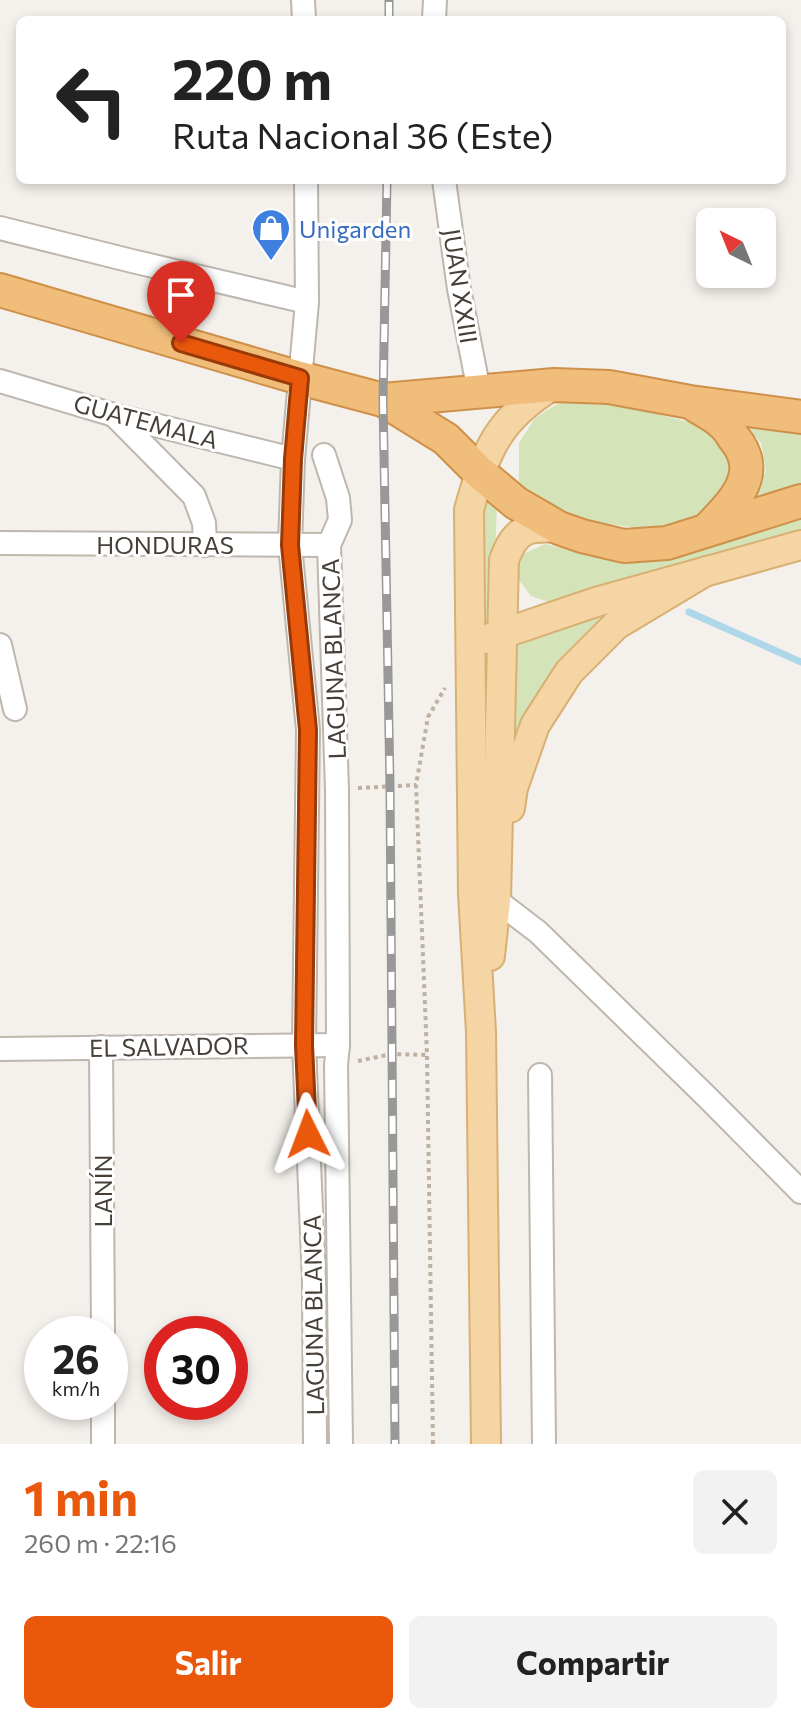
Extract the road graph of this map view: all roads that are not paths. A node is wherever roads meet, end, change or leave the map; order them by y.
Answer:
1 (306, 184) edge
2 (445, 184) edge
3 (0, 228) edge
4 (0, 290) edge
5 (307, 302) junction
6 (300, 378) junction
7 (0, 381) edge
8 (554, 385) junction
9 (479, 391) junction
10 (383, 400) junction
11 (690, 402) junction
12 (114, 415) junction
13 (801, 417) edge
14 (324, 455) dead end
15 (293, 459) junction
16 (479, 472) junction
17 (801, 501) edge
18 (559, 528) junction
19 (707, 530) junction
20 (0, 543) edge
21 (205, 545) junction
22 (290, 545) junction
23 (329, 545) junction
24 (801, 545) edge
25 (706, 571) junction
26 (503, 634) junction
27 (471, 644) junction
28 (0, 645) edge
29 (15, 709) dead end
30 (496, 900) junction
31 (481, 1032) junction
32 (304, 1045) junction
33 (101, 1047) junction
34 (0, 1049) edge
35 (337, 1055) junction
36 (540, 1075) dead end
37 (801, 1192) edge
38 (103, 1316) edge
39 (103, 1420) edge
40 (103, 1444) edge
41 (315, 1444) edge
42 (341, 1444) edge
43 (486, 1444) edge
44 (544, 1444) edge

1 - 5 street, LAGUNA BLANCA
2 - 9 street, JUAN XXIII
3 - 5 street
4 - 6 highway
5 - 6 street, LAGUNA BLANCA
6 - 10 highway
6 - 15 street, LAGUNA BLANCA
7 - 12 street, GUATEMALA
8 - 9 highway
8 - 11 highway
8 - 16 main road
9 - 10 highway
10 - 16 highway
11 - 13 highway
11 - 19 highway
12 - 15 street, GUATEMALA
12 - 21 street
14 - 23 street, LAGUNA BLANCA
15 - 22 street, LAGUNA BLANCA
16 - 18 highway
16 - 27 main road
17 - 19 highway
18 - 19 highway
18 - 26 main road
20 - 21 street, HONDURAS
21 - 22 street, HONDURAS
22 - 23 street, HONDURAS
22 - 32 street, LAGUNA BLANCA
23 - 35 street, LAGUNA BLANCA
24 - 25 main road
25 - 26 main road
25 - 30 main road
26 - 27 main road
26 - 30 main road
27 - 31 main road
28 - 29 street
30 - 31 main road
30 - 37 street
31 - 43 main road
32 - 33 street, EL SALVADOR
32 - 35 street, EL SALVADOR
32 - 41 street, LAGUNA BLANCA
33 - 34 street, EL SALVADOR
33 - 38 street, LANÍN
35 - 42 street, LAGUNA BLANCA
36 - 44 street
39 - 40 street

